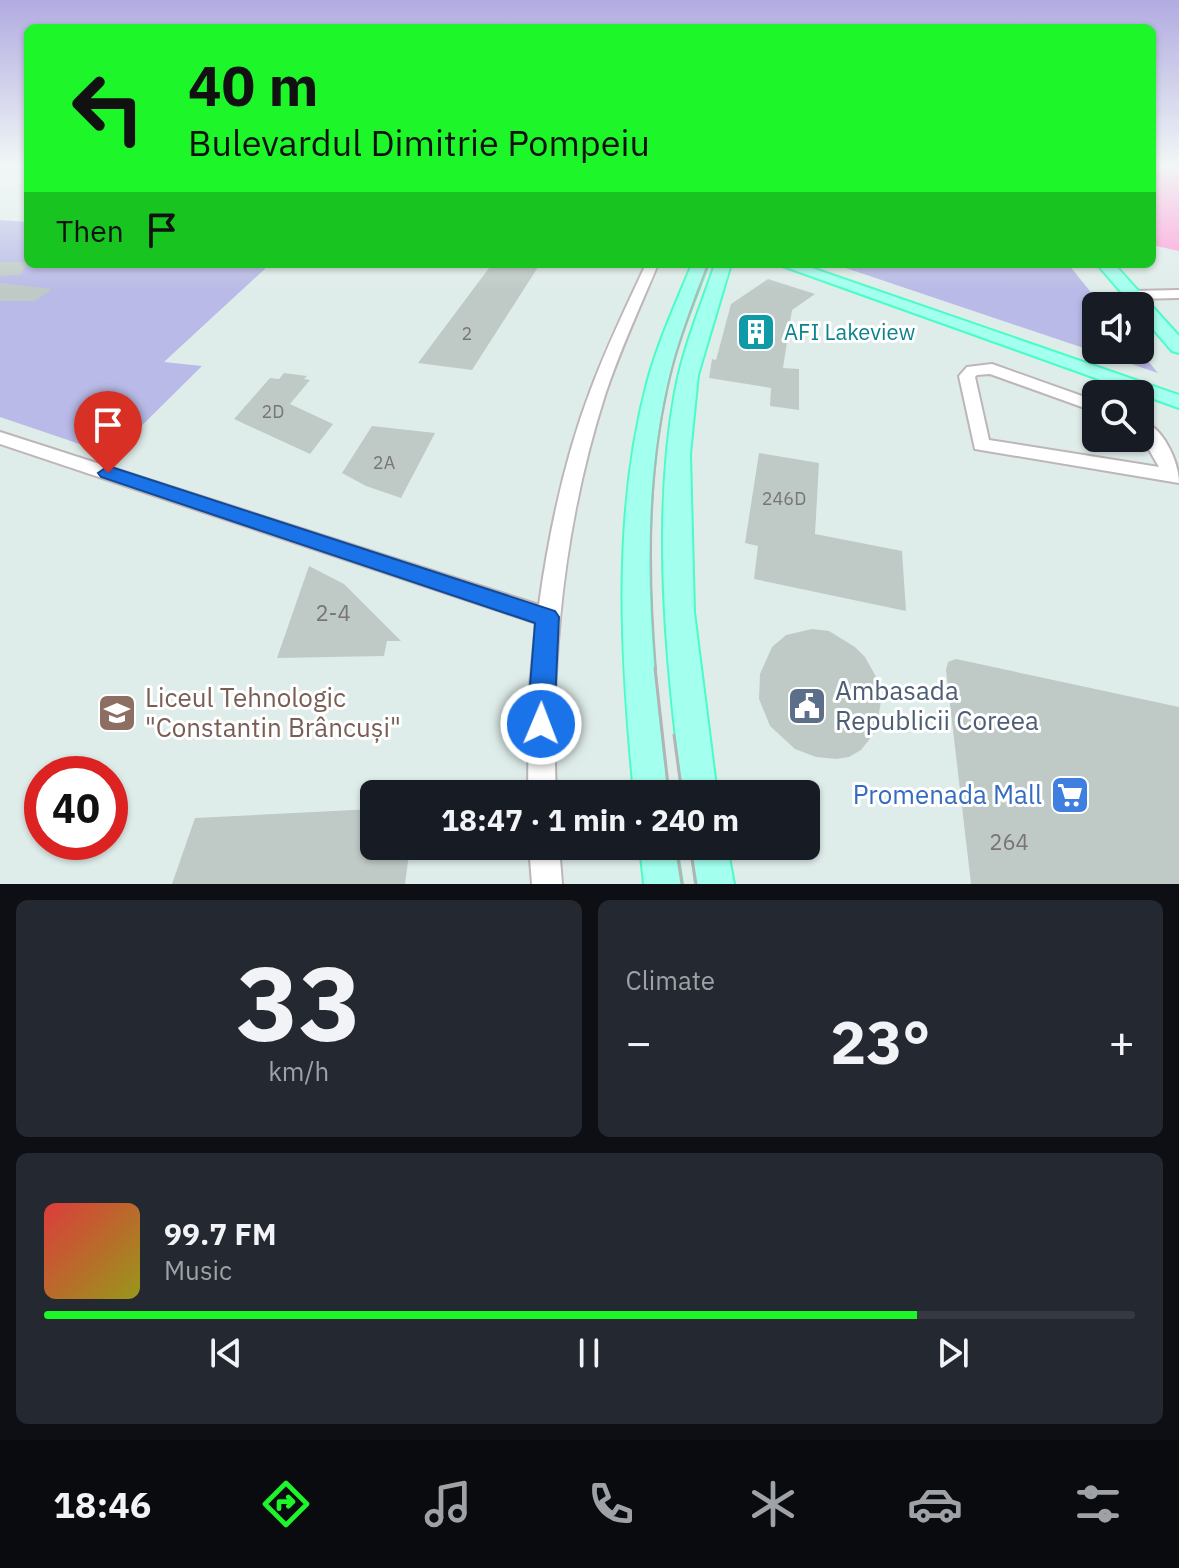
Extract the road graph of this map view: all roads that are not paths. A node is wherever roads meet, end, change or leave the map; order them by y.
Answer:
1 (650, 268) edge
2 (699, 268) edge
3 (722, 268) edge
4 (796, 268) edge
5 (819, 268) edge
6 (1108, 268) edge
7 (1129, 292) edge
8 (1179, 294) edge
9 (1154, 295) edge
10 (1154, 319) edge
11 (1179, 347) edge
12 (1144, 380) edge
13 (1154, 381) edge
14 (1154, 383) edge
15 (1179, 383) edge
16 (1179, 391) edge
17 (1082, 402) edge
18 (1179, 402) edge
19 (0, 438) edge
20 (1154, 439) edge
21 (1176, 476) edge
22 (547, 617) junction
23 (542, 780) edge
24 (650, 780) edge
25 (698, 780) edge
26 (545, 860) edge
27 (660, 860) edge
28 (711, 860) edge
29 (547, 884) edge
30 (663, 884) edge
31 (715, 884) edge

1 - 22 street
2 - 24 main road
3 - 25 main road
4 - 18 main road
5 - 12 main road
6 - 7 main road
8 - 9 street
10 - 11 main road
13 - 15 main road
14 - 16 main road
17 - 21 street
19 - 22 street
20 - 21 street
22 - 23 street
26 - 29 street
27 - 30 main road
28 - 31 main road

